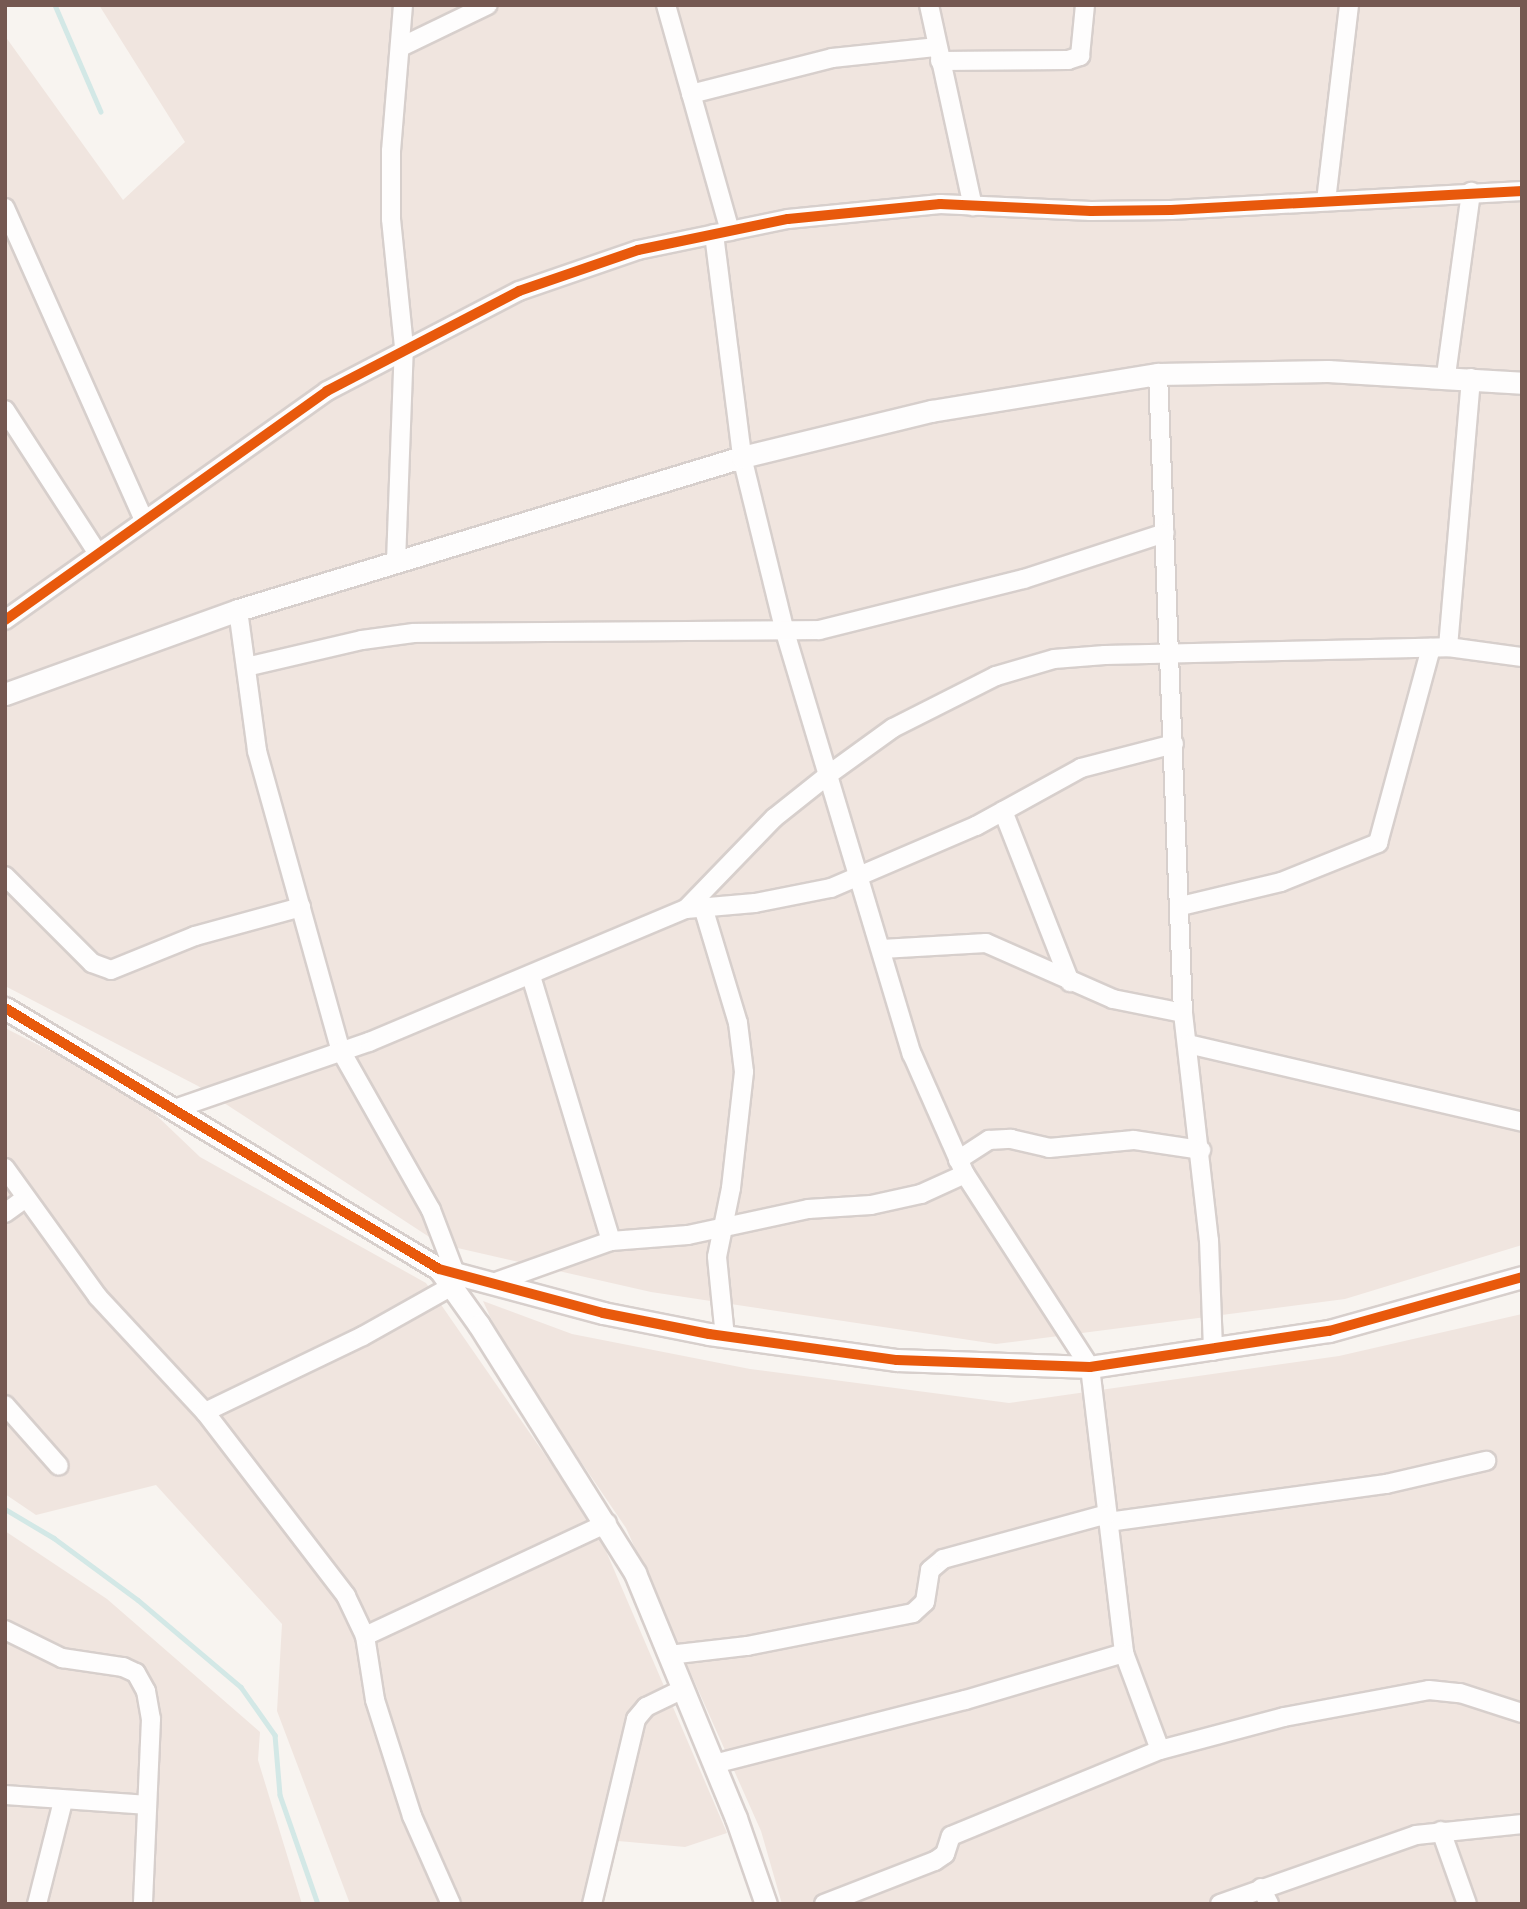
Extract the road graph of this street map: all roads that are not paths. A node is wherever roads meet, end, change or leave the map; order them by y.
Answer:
1 (403, 5) edge
2 (488, 5) edge
3 (666, 5) edge
4 (929, 5) edge
5 (1085, 5) edge
6 (1349, 5) edge
7 (403, 46) junction
8 (939, 54) junction
9 (691, 94) junction
10 (1522, 191) edge
11 (1472, 192) junction
12 (1326, 201) junction
13 (973, 206) junction
14 (5, 208) edge
15 (722, 232) junction
16 (404, 347) junction
17 (1158, 374) junction
18 (1446, 375) junction
19 (1471, 379) junction
20 (1522, 383) edge
21 (5, 410) edge
22 (742, 457) junction
23 (144, 520) junction
24 (1165, 533) junction
25 (97, 552) junction
26 (396, 562) junction
27 (238, 610) junction
28 (5, 620) edge
29 (785, 632) junction
30 (1440, 647) junction
31 (1170, 657) junction
32 (1522, 657) edge
33 (246, 667) junction
34 (7, 689) edge
35 (1174, 744) junction
36 (828, 775) junction
37 (1003, 811) junction
38 (5, 876) edge
39 (860, 876) junction
40 (1181, 906) junction
41 (301, 907) junction
42 (695, 908) junction
43 (882, 949) junction
44 (531, 976) junction
45 (1070, 982) junction
46 (5, 1008) edge
47 (1183, 1013) junction
48 (1188, 1044) junction
49 (341, 1051) junction
50 (177, 1108) junction
51 (1522, 1122) edge
52 (1201, 1150) junction
53 (961, 1167) junction
54 (5, 1168) edge
55 (24, 1199) junction
56 (5, 1213) edge
57 (719, 1228) junction
58 (611, 1241) junction
59 (448, 1276) junction
60 (1522, 1277) edge
61 (493, 1283) junction
62 (725, 1337) junction
63 (1213, 1351) junction
64 (1090, 1367) junction
65 (5, 1405) edge
66 (205, 1412) junction
67 (1486, 1461) dead end
68 (59, 1466) dead end
69 (1108, 1518) junction
70 (607, 1523) junction
71 (5, 1630) edge
72 (365, 1636) junction
73 (1124, 1653) junction
74 (669, 1655) junction
75 (683, 1689) junction
76 (1522, 1713) edge
77 (1160, 1750) junction
78 (714, 1764) junction
79 (5, 1795) edge
80 (63, 1801) junction
81 (147, 1805) junction
82 (1522, 1824) edge
83 (1441, 1832) junction
84 (1265, 1896) edge
85 (37, 1904) edge
86 (143, 1904) edge
87 (451, 1904) edge
88 (592, 1904) edge
89 (766, 1904) edge
90 (824, 1904) edge
91 (1220, 1904) edge
92 (1467, 1904) edge

1 - 7 street
2 - 7 street
3 - 9 street
4 - 8 street
5 - 8 street
6 - 12 street
7 - 16 street
8 - 9 street
8 - 13 street
9 - 15 street
10 - 11 street
11 - 12 street
11 - 18 street
12 - 13 street
13 - 15 street
14 - 23 street
15 - 16 street
15 - 22 street
16 - 23 street
16 - 26 street
17 - 18 street
17 - 22 street
17 - 24 street
18 - 19 street
19 - 20 street
19 - 30 street
21 - 25 street
22 - 26 street
22 - 29 street
23 - 25 street
24 - 29 street
24 - 31 street
25 - 28 street
26 - 27 street
27 - 33 street
27 - 34 street
29 - 33 street
29 - 36 street
30 - 31 street
30 - 32 street
30 - 40 street
31 - 35 street
31 - 36 street
33 - 41 street
35 - 37 street
35 - 40 street
36 - 39 street
36 - 42 street
37 - 39 street
37 - 45 street
38 - 41 street
39 - 42 street
39 - 43 street
40 - 47 street
41 - 49 street
42 - 44 street
42 - 57 street
43 - 45 street
43 - 53 street
44 - 49 street
44 - 58 street
45 - 47 street
46 - 50 street
47 - 48 street
48 - 51 street
48 - 52 street
49 - 50 street
49 - 59 street
50 - 59 street
52 - 53 street
52 - 63 street
53 - 57 street
53 - 64 street
54 - 55 street
55 - 56 street
55 - 66 street
57 - 58 street
57 - 62 street
58 - 61 street
59 - 61 street
59 - 66 street
59 - 70 street
60 - 63 street
61 - 62 street
62 - 64 street
63 - 64 street
64 - 69 street
65 - 68 street
66 - 72 street
67 - 69 street
69 - 73 street
69 - 74 street
70 - 72 street
70 - 74 street
71 - 81 street
72 - 87 street
73 - 77 street
73 - 78 street
74 - 75 street
75 - 78 street
75 - 88 street
76 - 77 street
77 - 90 street
78 - 89 street
79 - 80 street
80 - 81 street
80 - 85 street
81 - 86 street
82 - 83 street
83 - 84 street
83 - 92 street
84 - 91 street

